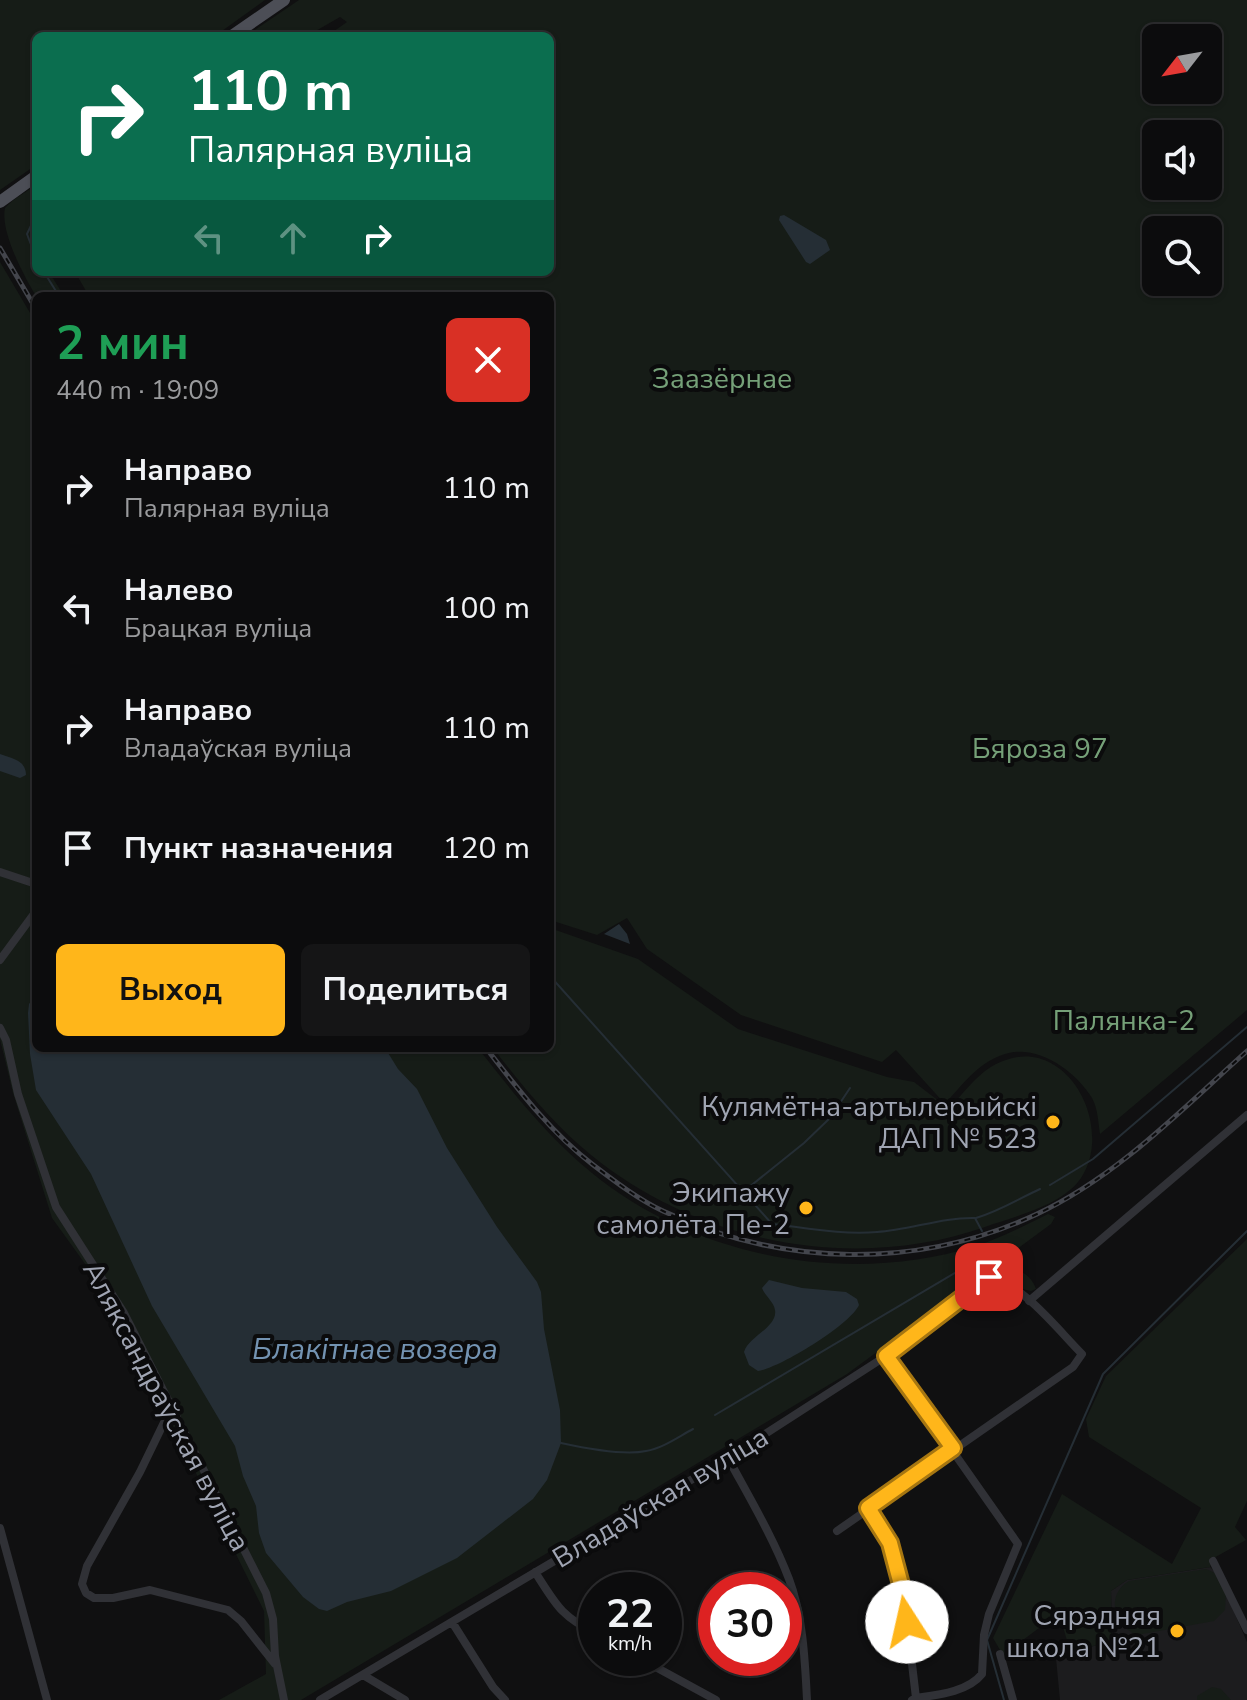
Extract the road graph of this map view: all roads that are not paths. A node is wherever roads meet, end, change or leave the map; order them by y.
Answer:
1 (284, 0) edge
2 (238, 32) edge
3 (32, 179) edge
4 (0, 202) edge
5 (0, 872) edge
6 (32, 883) edge
7 (32, 916) edge
8 (0, 960) edge
9 (0, 1028) edge
10 (1247, 1115) edge
11 (1029, 1301) junction
12 (886, 1356) junction
13 (172, 1406) junction
14 (953, 1448) junction
15 (728, 1458) junction
16 (868, 1508) junction
17 (0, 1528) edge
18 (837, 1531) dead end
19 (1213, 1561) dead end
20 (535, 1572) junction
21 (452, 1622) junction
22 (578, 1625) edge
23 (1247, 1630) edge
24 (1000, 1654) dead end
25 (278, 1668) junction
26 (363, 1675) junction
27 (672, 1676) edge
28 (914, 1699) edge
29 (47, 1700) edge
30 (284, 1700) edge
31 (320, 1700) edge
32 (405, 1700) edge
33 (505, 1700) edge
34 (716, 1700) edge
35 (807, 1700) edge
36 (1013, 1700) edge

1 - 2 main road
3 - 4 main road
5 - 6 street
7 - 8 street
9 - 13 street, Аляксандраўская вуліца
10 - 11 street
11 - 12 street, Владаўская вуліца
11 - 14 street
12 - 14 street
12 - 15 street, Владаўская вуліца
13 - 25 street, Аляксандраўская вуліца
13 - 25 street
14 - 16 street
14 - 28 street
15 - 20 street, Владаўская вуліца
15 - 35 street
16 - 18 street
16 - 28 street
17 - 29 street
19 - 23 street
20 - 21 street, Владаўская вуліца
20 - 22 street
21 - 26 street, Владаўская вуліца
21 - 33 street
24 - 36 street
25 - 30 street, Аляксандраўская вуліца
26 - 31 street, Владаўская вуліца
26 - 32 street
27 - 34 street

